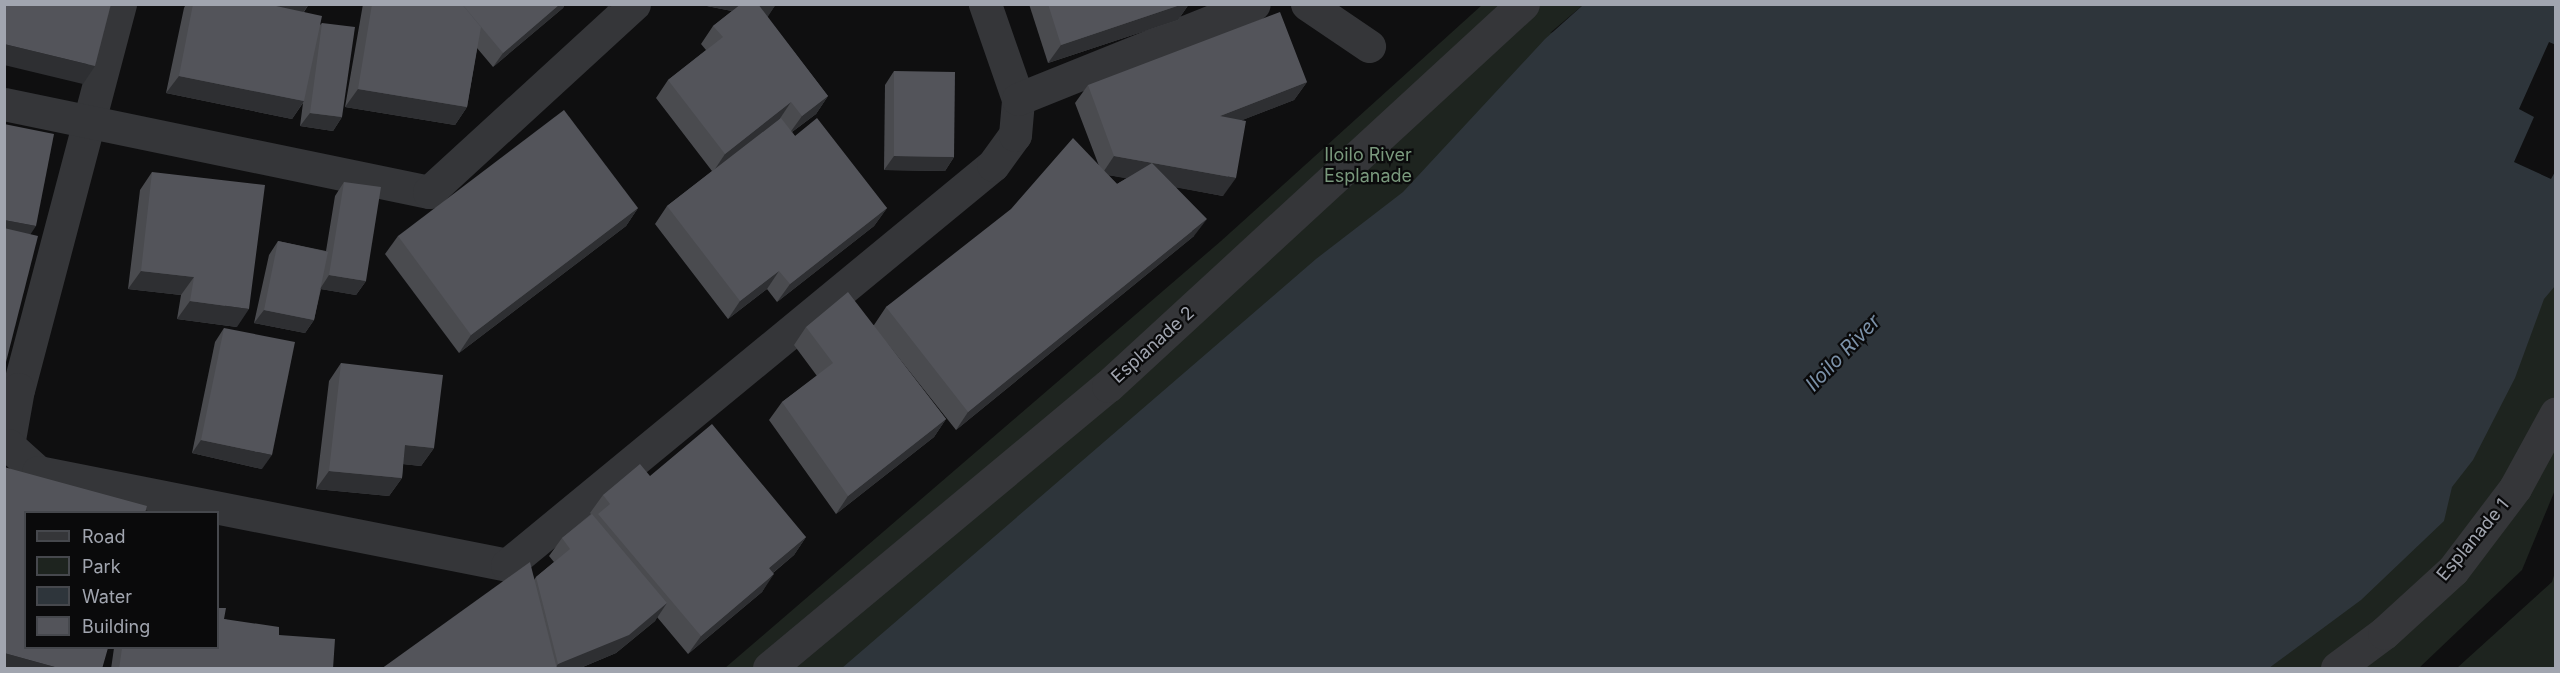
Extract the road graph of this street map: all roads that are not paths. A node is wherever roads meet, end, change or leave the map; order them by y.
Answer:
1 (120, 4) edge
2 (634, 4) edge
3 (985, 4) edge
4 (1254, 4) edge
5 (1307, 4) edge
6 (1523, 4) edge
7 (1369, 46) dead end
8 (1018, 99) junction
9 (4, 104) edge
10 (86, 122) junction
11 (2556, 413) edge
12 (768, 669) edge
13 (2337, 669) edge

1 - 10 street
2 - 10 street
3 - 8 street
4 - 8 street
5 - 7 street
6 - 12 street, Esplanade 2
8 - 10 street
9 - 10 street
11 - 13 street, Esplanade 1

